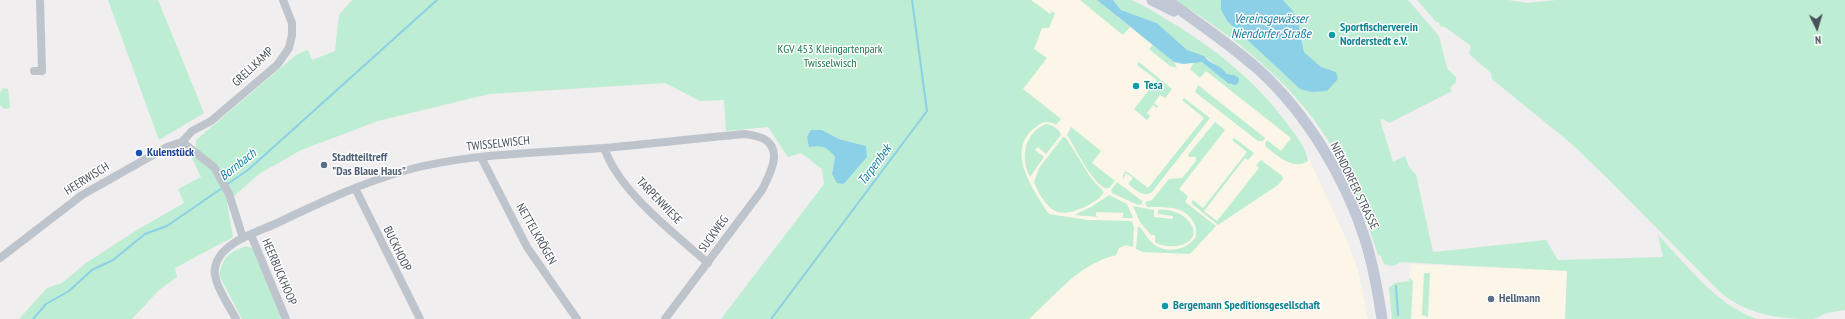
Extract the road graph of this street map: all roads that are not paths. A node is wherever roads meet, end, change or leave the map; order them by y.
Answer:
1 (40, 0) edge
2 (283, 0) edge
3 (1152, 0) edge
4 (1167, 0) edge
5 (1194, 21) junction
6 (34, 71) dead end
7 (192, 131) joint
8 (182, 142) junction
9 (604, 148) junction
10 (481, 157) junction
11 (774, 158) joint
12 (355, 188) junction
13 (247, 237) junction
14 (0, 258) edge
15 (708, 263) junction
16 (236, 319) edge
17 (286, 319) edge
18 (420, 319) edge
19 (578, 319) edge
20 (665, 319) edge
21 (1382, 319) edge

1 - 6 street
2 - 7 street, GRELLKAMP
3 - 5 main road, NIENDORFER STRASSE
4 - 5 main road, NIENDORFER STRASSE
5 - 21 main road, NIENDORFER STRASSE
7 - 8 street, HEERWISCH
8 - 13 street
8 - 14 street, HEERWISCH
9 - 10 street, TWISSELWISCH
9 - 11 street, TWISSELWISCH
9 - 15 street, TARPENWIESE
10 - 12 street, TWISSELWISCH
10 - 19 street, NETTELKRÖGEN
11 - 15 street, SUCKWEG
12 - 13 street, TWISSELWISCH
12 - 18 street, BUCKHOOP
13 - 16 street, TWISSELWISCH
13 - 17 street, HEERBUCKHOOP
15 - 20 street, SUCKWEG

